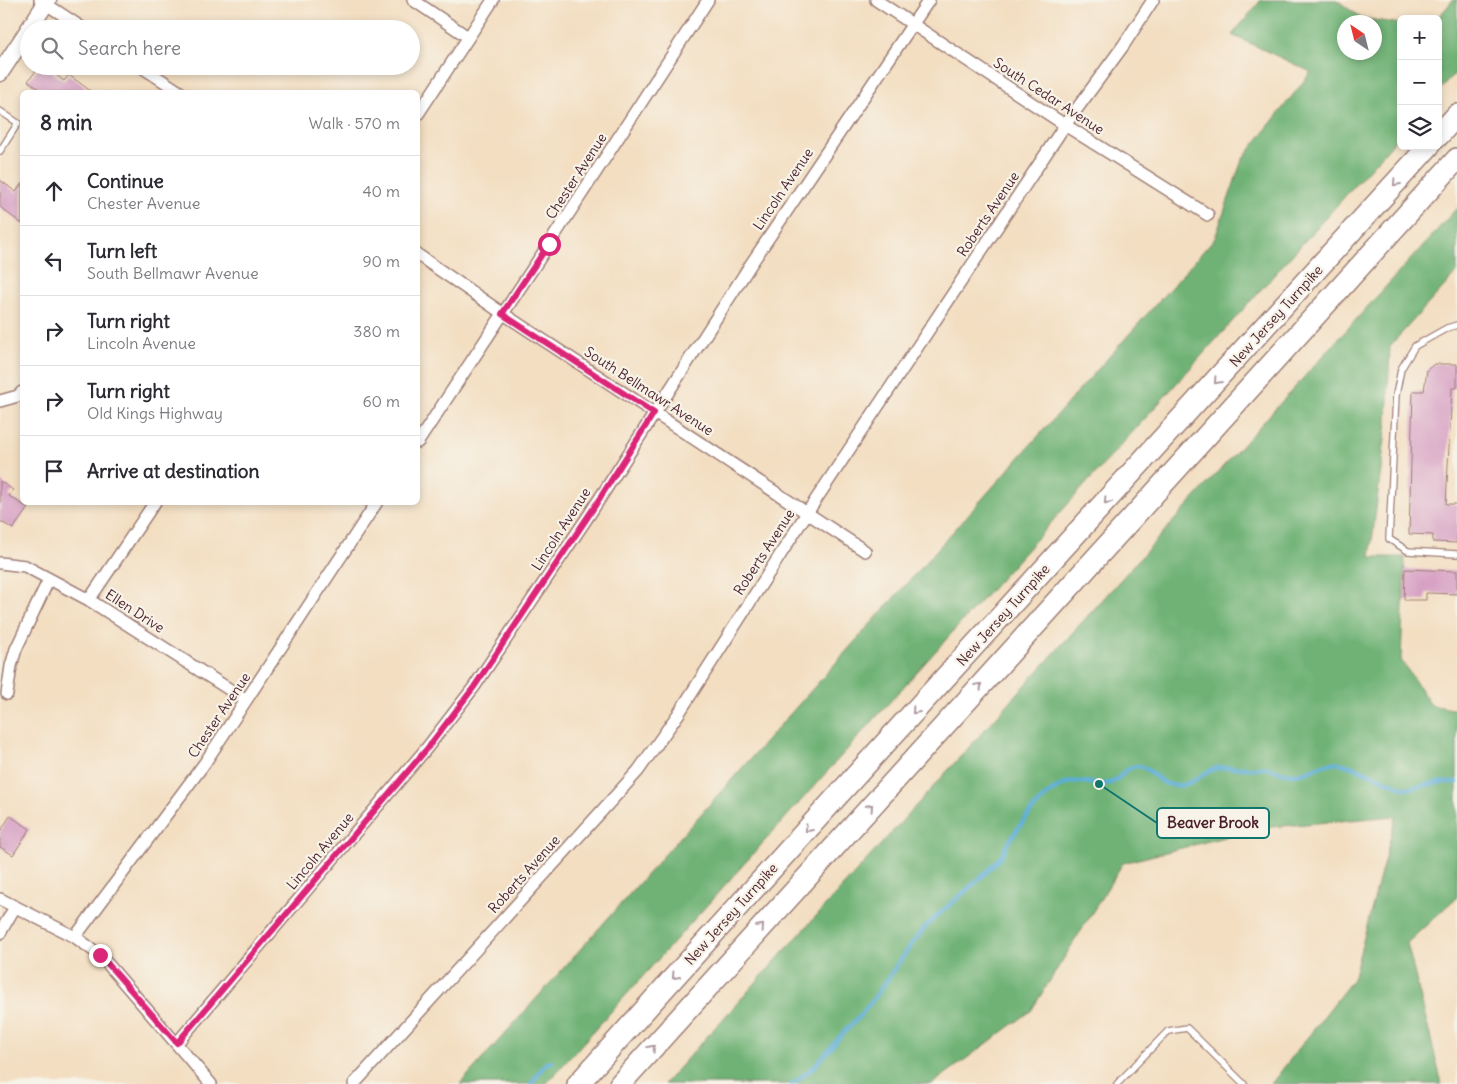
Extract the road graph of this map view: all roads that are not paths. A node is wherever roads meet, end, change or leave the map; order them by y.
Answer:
1 (413, 0) edge
2 (493, 0) edge
3 (708, 0) edge
4 (876, 0) edge
5 (929, 0) edge
6 (1153, 0) edge
7 (45, 1) edge
8 (34, 20) edge
9 (71, 20) edge
10 (913, 24) junction
11 (468, 37) junction
12 (20, 43) edge
13 (0, 73) edge
14 (154, 75) edge
15 (177, 90) edge
16 (0, 111) edge
17 (420, 111) edge
18 (1457, 115) edge
19 (1064, 125) junction
20 (1442, 132) edge
21 (1425, 150) edge
22 (0, 151) edge
23 (1457, 159) edge
24 (1208, 215) dead end
25 (420, 255) edge
26 (502, 314) junction
27 (1457, 325) edge
28 (20, 394) edge
29 (0, 401) edge
30 (654, 413) junction
31 (420, 439) edge
32 (154, 505) edge
33 (375, 505) edge
34 (807, 513) junction
35 (865, 551) dead end
36 (1457, 554) edge
37 (0, 563) edge
38 (48, 579) junction
39 (89, 600) junction
40 (7, 694) dead end
41 (246, 700) junction
42 (0, 899) edge
43 (15, 907) junction
44 (0, 933) edge
45 (76, 937) junction
46 (177, 1043) junction
47 (211, 1084) edge
48 (354, 1084) edge
49 (578, 1084) edge
50 (620, 1084) edge
51 (1117, 1084) edge
52 (1244, 1084) edge

1 - 11 street
2 - 11 street
3 - 26 street, Chester Avenue
4 - 10 street, South Cedar Avenue
5 - 10 street, Lincoln Avenue
6 - 19 street, Roberts Avenue
7 - 8 main road
7 - 9 street
10 - 19 street, South Cedar Avenue
10 - 30 street, Lincoln Avenue
11 - 17 street
12 - 13 main road
14 - 15 street
16 - 22 lane
18 - 20 highway
19 - 24 street, South Cedar Avenue
19 - 34 street, Roberts Avenue
21 -> 49 highway, New Jersey Turnpike
50 -> 23 highway, New Jersey Turnpike
25 - 26 street, South Bellmawr Avenue
26 - 30 street, South Bellmawr Avenue
26 - 31 street, Chester Avenue
27 - 36 lane
28 - 29 street
30 - 34 street, South Bellmawr Avenue
30 - 46 street, Lincoln Avenue
32 - 39 street
33 - 41 street, Chester Avenue
34 - 35 street, South Bellmawr Avenue
34 - 48 street, Roberts Avenue
37 - 38 street, Ellen Drive
38 - 39 street, Ellen Drive
38 - 40 street
39 - 41 street, Ellen Drive
41 - 45 street, Chester Avenue
42 - 43 street
43 - 44 street
43 - 45 street
45 - 46 street
46 - 47 street
51 - 52 lane

